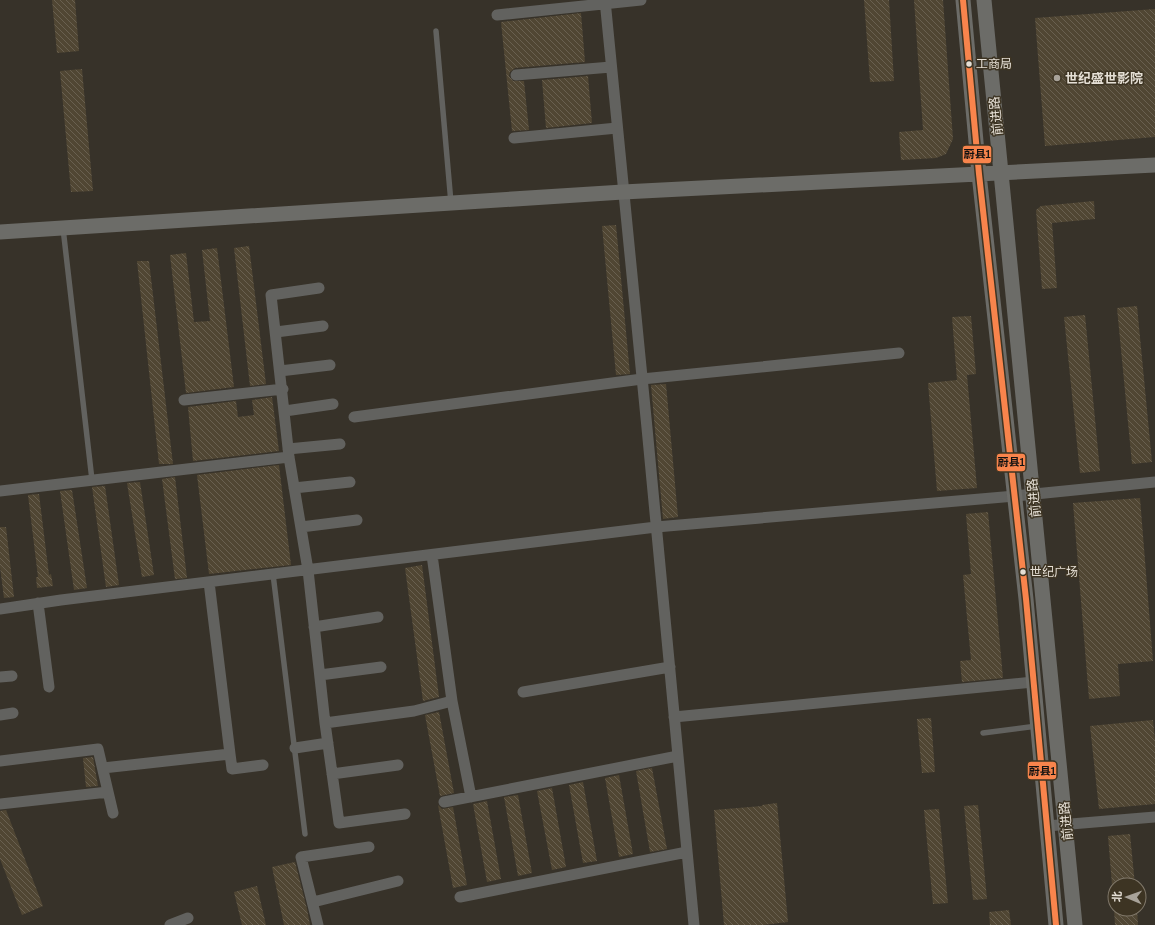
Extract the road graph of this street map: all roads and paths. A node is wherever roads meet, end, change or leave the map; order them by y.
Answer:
1 (641, 0) edge
2 (964, 0) edge
3 (984, 0) edge
4 (605, 2) edge
5 (497, 15) dead end
6 (436, 31) dead end
7 (611, 67) junction
8 (516, 75) dead end
9 (617, 128) junction
10 (514, 138) dead end
11 (1155, 165) edge
12 (1002, 173) junction
13 (979, 174) junction
14 (624, 192) junction
15 (451, 203) junction
16 (63, 228) junction
17 (0, 232) edge
18 (319, 288) dead end
19 (323, 326) dead end
20 (276, 332) junction
21 (899, 352) dead end
22 (330, 365) dead end
23 (280, 372) junction
24 (642, 379) junction
25 (282, 389) junction
26 (184, 400) dead end
27 (333, 404) dead end
28 (285, 411) junction
29 (354, 417) dead end
30 (340, 444) dead end
31 (289, 453) junction
32 (92, 480) junction
33 (350, 482) dead end
34 (1155, 482) edge
35 (294, 488) junction
36 (0, 491) edge
37 (1034, 494) junction
38 (1015, 496) junction
39 (357, 520) dead end
40 (301, 527) junction
41 (656, 528) junction
42 (432, 555) junction
43 (308, 570) junction
44 (273, 574) junction
45 (209, 582) junction
46 (38, 603) junction
47 (0, 609) edge
48 (378, 618) dead end
49 (314, 627) junction
50 (381, 667) dead end
51 (670, 667) junction
52 (320, 675) junction
53 (12, 676) dead end
54 (0, 677) edge
55 (1033, 682) junction
56 (49, 687) dead end
57 (523, 692) dead end
58 (452, 701) junction
59 (13, 713) dead end
60 (0, 714) edge
61 (674, 717) junction
62 (325, 723) junction
63 (1037, 726) junction
64 (983, 733) dead end
65 (328, 743) junction
66 (295, 748) junction
67 (230, 754) junction
68 (678, 756) junction
69 (0, 761) edge
70 (263, 765) dead end
71 (398, 765) dead end
72 (103, 768) junction
73 (332, 774) junction
74 (108, 792) junction
75 (471, 797) junction
76 (444, 802) dead end
77 (0, 804) edge
78 (113, 813) dead end
79 (405, 814) dead end
80 (1155, 817) edge
81 (1066, 825) junction
82 (1047, 826) junction
83 (305, 834) dead end
84 (369, 847) dead end
85 (687, 852) junction
86 (398, 881) dead end
87 (460, 897) dead end
88 (313, 902) junction
89 (188, 918) dead end
90 (170, 925) edge
91 (318, 925) edge
92 (694, 925) edge
93 (1056, 925) edge
94 (1076, 925) edge

1 - 4 street
2 - 13 main road, 前进路
3 - 12 main road, 前进路
4 - 5 street
4 - 7 street
6 - 15 lane
7 - 8 street
7 - 9 street
9 - 10 street
9 - 14 street
11 - 12 main road
12 - 13 main road
12 - 37 main road, 前进路
13 - 14 main road
13 - 38 main road, 前进路
14 - 15 main road
14 - 24 street
15 - 16 main road
16 - 17 main road
16 - 32 lane
18 - 20 street
19 - 20 street
20 - 23 street
21 - 24 street
22 - 23 street
23 - 25 street
24 - 29 street
24 - 41 street
25 - 26 street
25 - 28 street
27 - 28 street
28 - 31 street
30 - 31 street
31 - 32 street
31 - 35 street
32 - 36 street
33 - 35 street
34 - 37 street
35 - 40 street
37 - 38 street
37 - 81 main road, 前进路
38 - 41 street
38 - 55 main road, 前进路
39 - 40 street
40 - 43 street
41 - 42 street
41 - 51 street
42 - 43 street
42 - 58 street
43 - 44 street
43 - 49 street
44 - 45 street
44 - 66 lane
45 - 46 street
45 - 67 street
46 - 47 street
46 - 56 street
48 - 49 street
49 - 52 street
50 - 52 street
51 - 57 street
51 - 61 street
52 - 62 street
53 - 54 street
55 - 61 street
55 - 63 main road, 前进路
58 - 62 street
58 - 75 street
59 - 60 street
61 - 68 street
62 - 65 street
63 - 64 lane
63 - 82 main road, 前进路
65 - 66 street
65 - 73 street
66 - 83 lane
67 - 70 street
67 - 72 street
68 - 75 street
68 - 85 street
69 - 72 street
71 - 73 street
72 - 74 street
73 - 79 street
74 - 77 street
74 - 78 street
75 - 76 street
80 - 81 street
81 - 82 street
81 - 94 main road, 前进路
82 - 93 main road, 前进路
84 - 88 street
85 - 87 street
85 - 92 street
86 - 88 street
88 - 91 street
89 - 90 street

